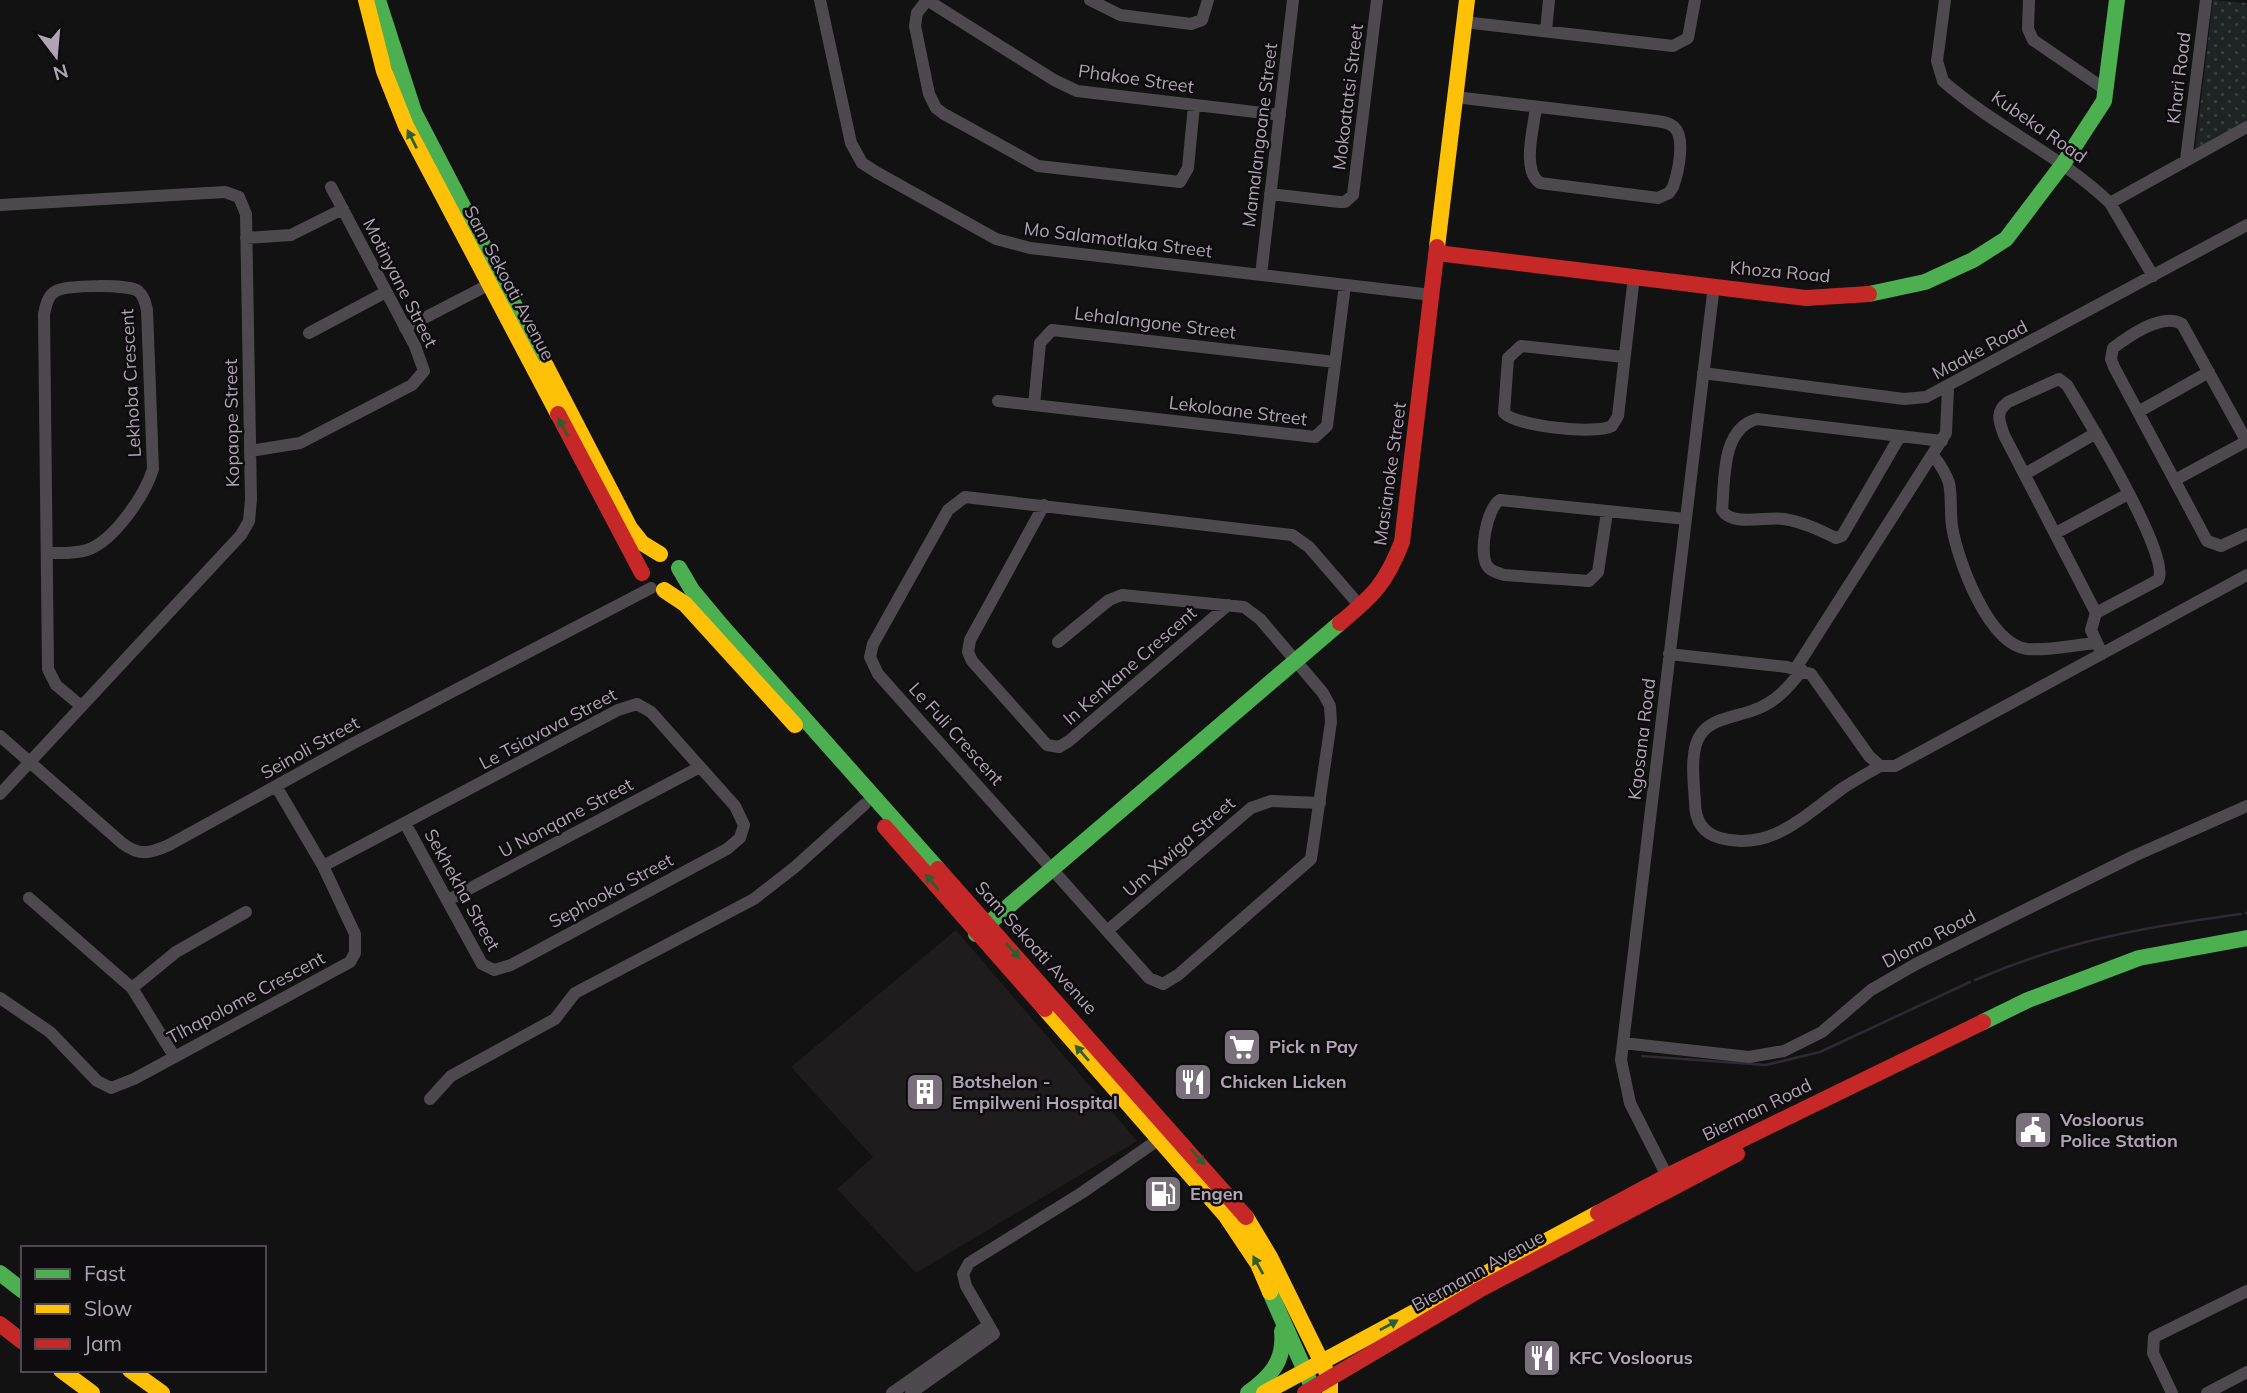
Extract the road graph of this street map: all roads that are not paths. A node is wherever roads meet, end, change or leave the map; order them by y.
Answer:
1 (366, 0) edge
2 (378, 0) edge
3 (820, 0) edge
4 (927, 0) edge
5 (1090, 0) edge
6 (1208, 0) edge
7 (1293, 0) edge
8 (1377, 0) edge
9 (1467, 0) edge
10 (1549, 0) edge
11 (1695, 0) edge
12 (1945, 0) edge
13 (2029, 0) edge
14 (2117, 0) edge
15 (2206, 0) edge
16 (1464, 22) junction
17 (1546, 31) junction
18 (2106, 90) junction
19 (1455, 97) junction
20 (1194, 105) junction
21 (1536, 107) junction
22 (1280, 115) junction
23 (2247, 127) edge
24 (2186, 160) junction
25 (2063, 164) junction
26 (331, 187) dead end
27 (1270, 194) junction
28 (2110, 203) junction
29 (0, 205) edge
30 (343, 209) junction
31 (2247, 225) edge
32 (246, 238) junction
33 (1437, 253) junction
34 (1261, 275) junction
35 (1634, 276) junction
36 (2153, 276) junction
37 (488, 285) junction
38 (1345, 285) junction
39 (1714, 285) junction
40 (386, 292) junction
41 (1432, 295) junction
42 (405, 328) junction
43 (309, 333) dead end
44 (1625, 357) junction
45 (1335, 362) junction
46 (2209, 372) junction
47 (1703, 373) junction
48 (1948, 388) junction
49 (998, 401) dead end
50 (1034, 405) junction
51 (2138, 412) junction
52 (2096, 433) junction
53 (1900, 436) junction
54 (1942, 441) junction
55 (2247, 442) edge
56 (250, 450) junction
57 (1933, 455) junction
58 (2025, 474) junction
59 (2175, 480) junction
60 (2128, 494) junction
61 (1044, 505) junction
62 (1606, 512) junction
63 (1686, 519) junction
64 (2056, 533) junction
65 (2247, 534) edge
66 (47, 553) junction
67 (660, 554) junction
68 (679, 568) junction
69 (2247, 575) edge
70 (650, 582) junction
71 (1228, 605) junction
72 (1360, 606) junction
73 (2096, 613) junction
74 (1058, 642) dead end
75 (2099, 649) junction
76 (1669, 654) junction
77 (1295, 661) junction
78 (1799, 669) junction
79 (80, 705) junction
80 (0, 736) edge
81 (28, 762) junction
82 (1880, 766) junction
83 (700, 767) junction
84 (276, 786) junction
85 (0, 794) edge
86 (1320, 803) junction
87 (865, 804) junction
88 (2247, 806) edge
89 (406, 825) junction
90 (743, 833) joint
91 (323, 866) junction
92 (1052, 867) junction
93 (29, 898) dead end
94 (448, 900) junction
95 (246, 912) dead end
96 (982, 929) junction
97 (1107, 931) junction
98 (2247, 938) edge
99 (2247, 947) edge
100 (489, 970) joint
101 (132, 988) junction
102 (0, 998) edge
103 (1623, 1043) junction
104 (174, 1056) junction
105 (430, 1099) dead end
106 (1174, 1129) junction
107 (1158, 1139) junction
108 (1670, 1181) junction
109 (0, 1273) edge
110 (21, 1289) edge
111 (2247, 1290) edge
112 (1272, 1294) junction
113 (0, 1324) edge
114 (991, 1330) junction
115 (21, 1340) edge
116 (1321, 1363) junction
117 (64, 1372) edge
118 (133, 1372) edge
119 (1305, 1372) junction
120 (2247, 1372) edge
121 (1330, 1386) edge
122 (1312, 1391) edge
123 (92, 1393) edge
124 (162, 1393) edge
125 (892, 1393) edge
126 (911, 1393) edge
127 (1248, 1393) edge
128 (1264, 1393) edge
129 (2172, 1393) edge
130 (2207, 1393) edge

37 -> 1 main road, Sam Sekoati Avenue
2 - 67 main road, Sam Sekoati Avenue
3 - 34 street, Mo Salamotlaka Street
4 - 20 street, Phakoe Street
4 - 20 street
5 - 6 street
7 - 22 street, Mamalangoane Street
8 - 27 street, Mokoatatsi Street
9 - 16 main road, Masianoke Street
10 - 17 street
11 - 17 street
12 - 25 street, Kubeka Road
13 - 18 street
14 - 18 main road, Khoza Road
15 - 24 street, Khari Road
16 - 17 street
16 - 19 main road, Masianoke Street
18 - 25 main road, Khoza Road
19 - 21 street
19 - 33 main road, Masianoke Street
20 - 22 street, Phakoe Street
21 - 21 street
22 - 27 street, Mamalangoane Street
23 - 24 street
24 - 28 street
25 - 28 street, Kubeka Road
25 - 39 main road, Khoza Road
26 - 30 street, Motinyane Street
27 - 34 street, Mamalangoane Street
28 - 36 street, Kubeka Road
29 - 32 street, Kopaope Street
30 - 32 street
30 - 40 street, Motinyane Street
31 - 36 street, Maake Road
32 - 56 street, Kopaope Street
33 - 35 main road, Khoza Road
33 - 41 main road, Masianoke Street
34 - 38 street, Mo Salamotlaka Street
35 - 39 main road, Khoza Road
35 - 44 street
36 - 48 street, Maake Road
37 - 42 street
70 -> 37 main road, Sam Sekoati Avenue
38 - 41 street, Mo Salamotlaka Street
38 - 45 street, Lekoloane Street
39 - 47 street, Kgosana Road
40 - 42 street, Motinyane Street
40 - 43 street
41 - 72 main road, Masianoke Street
42 - 56 street, Motinyane Street
44 - 44 street
45 - 50 street, Lekoloane Street
45 - 50 street, Lehalangone Street
46 - 51 street
46 - 51 street
46 - 55 street
47 - 48 street, Maake Road
47 - 63 street, Kgosana Road
48 - 54 street
49 - 50 street, Lekoloane Street
51 - 59 street
52 - 58 street
52 - 58 street
52 - 60 street
53 - 53 street
53 - 54 street
54 - 57 street
55 - 59 street
56 - 79 street, Kopaope Street
57 - 75 street
57 - 78 street
58 - 64 street
59 - 65 street
60 - 64 street
60 - 73 street
61 - 71 street, In Kenkane Crescent
61 - 72 street, Le Fuli Crescent
61 - 92 street, Le Fuli Crescent
62 - 62 street
62 - 63 street
63 - 76 street, Kgosana Road
64 - 73 street
66 - 66 street, Lekhoba Crescent
66 - 79 street, Lekhoba Crescent
67 - 68 main road
67 - 70 main road
68 - 70 main road
68 - 96 main road, Sam Sekoati Avenue
69 - 75 street
70 - 84 street, Seinoli Street
70 - 87 main road, Sam Sekoati Avenue
71 - 74 street, Le Fuli Crescent
71 - 77 street, Le Fuli Crescent
72 - 77 main road, Masianoke Street
73 - 75 street
75 - 82 street
76 - 78 street
76 - 103 street, Kgosana Road
77 - 86 street, Le Fuli Crescent
77 - 92 main road, Masianoke Street
78 - 82 street
78 - 82 street
79 - 81 street, Kopaope Street
80 - 81 street
81 - 84 street, Seinoli Street
81 - 85 street, Kopaope Street
83 - 89 street, Le Tsiavava Street
83 - 90 street, Le Tsiavava Street
83 - 94 street, U Nonqane Street
84 - 91 street, Tlhapolome Crescent
86 - 97 street, Um Xwiga Street
86 - 97 street, Le Fuli Crescent
96 -> 87 main road, Sam Sekoati Avenue
87 - 105 street
88 - 103 street, Dlomo Road
89 - 91 street, Le Tsiavava Street
89 - 94 street, Sekhekha Street
90 - 100 street, Sephooka Street
91 - 104 street, Tlhapolome Crescent
92 - 96 main road, Masianoke Street
92 - 97 street, Le Fuli Crescent
93 - 101 street
94 - 100 street, Sekhekha Street
95 - 101 street
96 -> 106 main road, Sam Sekoati Avenue
107 -> 96 main road, Sam Sekoati Avenue
98 - 108 main road, Bierman Road
99 - 108 main road, Bierman Road
101 - 104 street
102 - 104 street, Tlhapolome Crescent
103 - 108 street, Kgosana Road
106 - 107 street
106 -> 116 main road, Sam Sekoati Avenue
112 -> 107 main road, Sam Sekoati Avenue
107 - 114 street
116 -> 108 main road, Bierman Road
108 - 121 main road, Biermann Avenue
109 - 110 main road
111 - 129 street
112 - 119 main road, Sam Sekoati Avenue
112 - 127 main road
113 - 115 main road
114 - 125 street
114 - 126 street
116 - 119 main road, Bierman Road
116 - 121 main road, Sam Sekoati Avenue
117 - 123 main road
118 - 124 main road
119 - 122 main road, Sam Sekoati Avenue
119 - 128 main road
120 - 130 street
121 - 122 main road, Biermann Avenue

